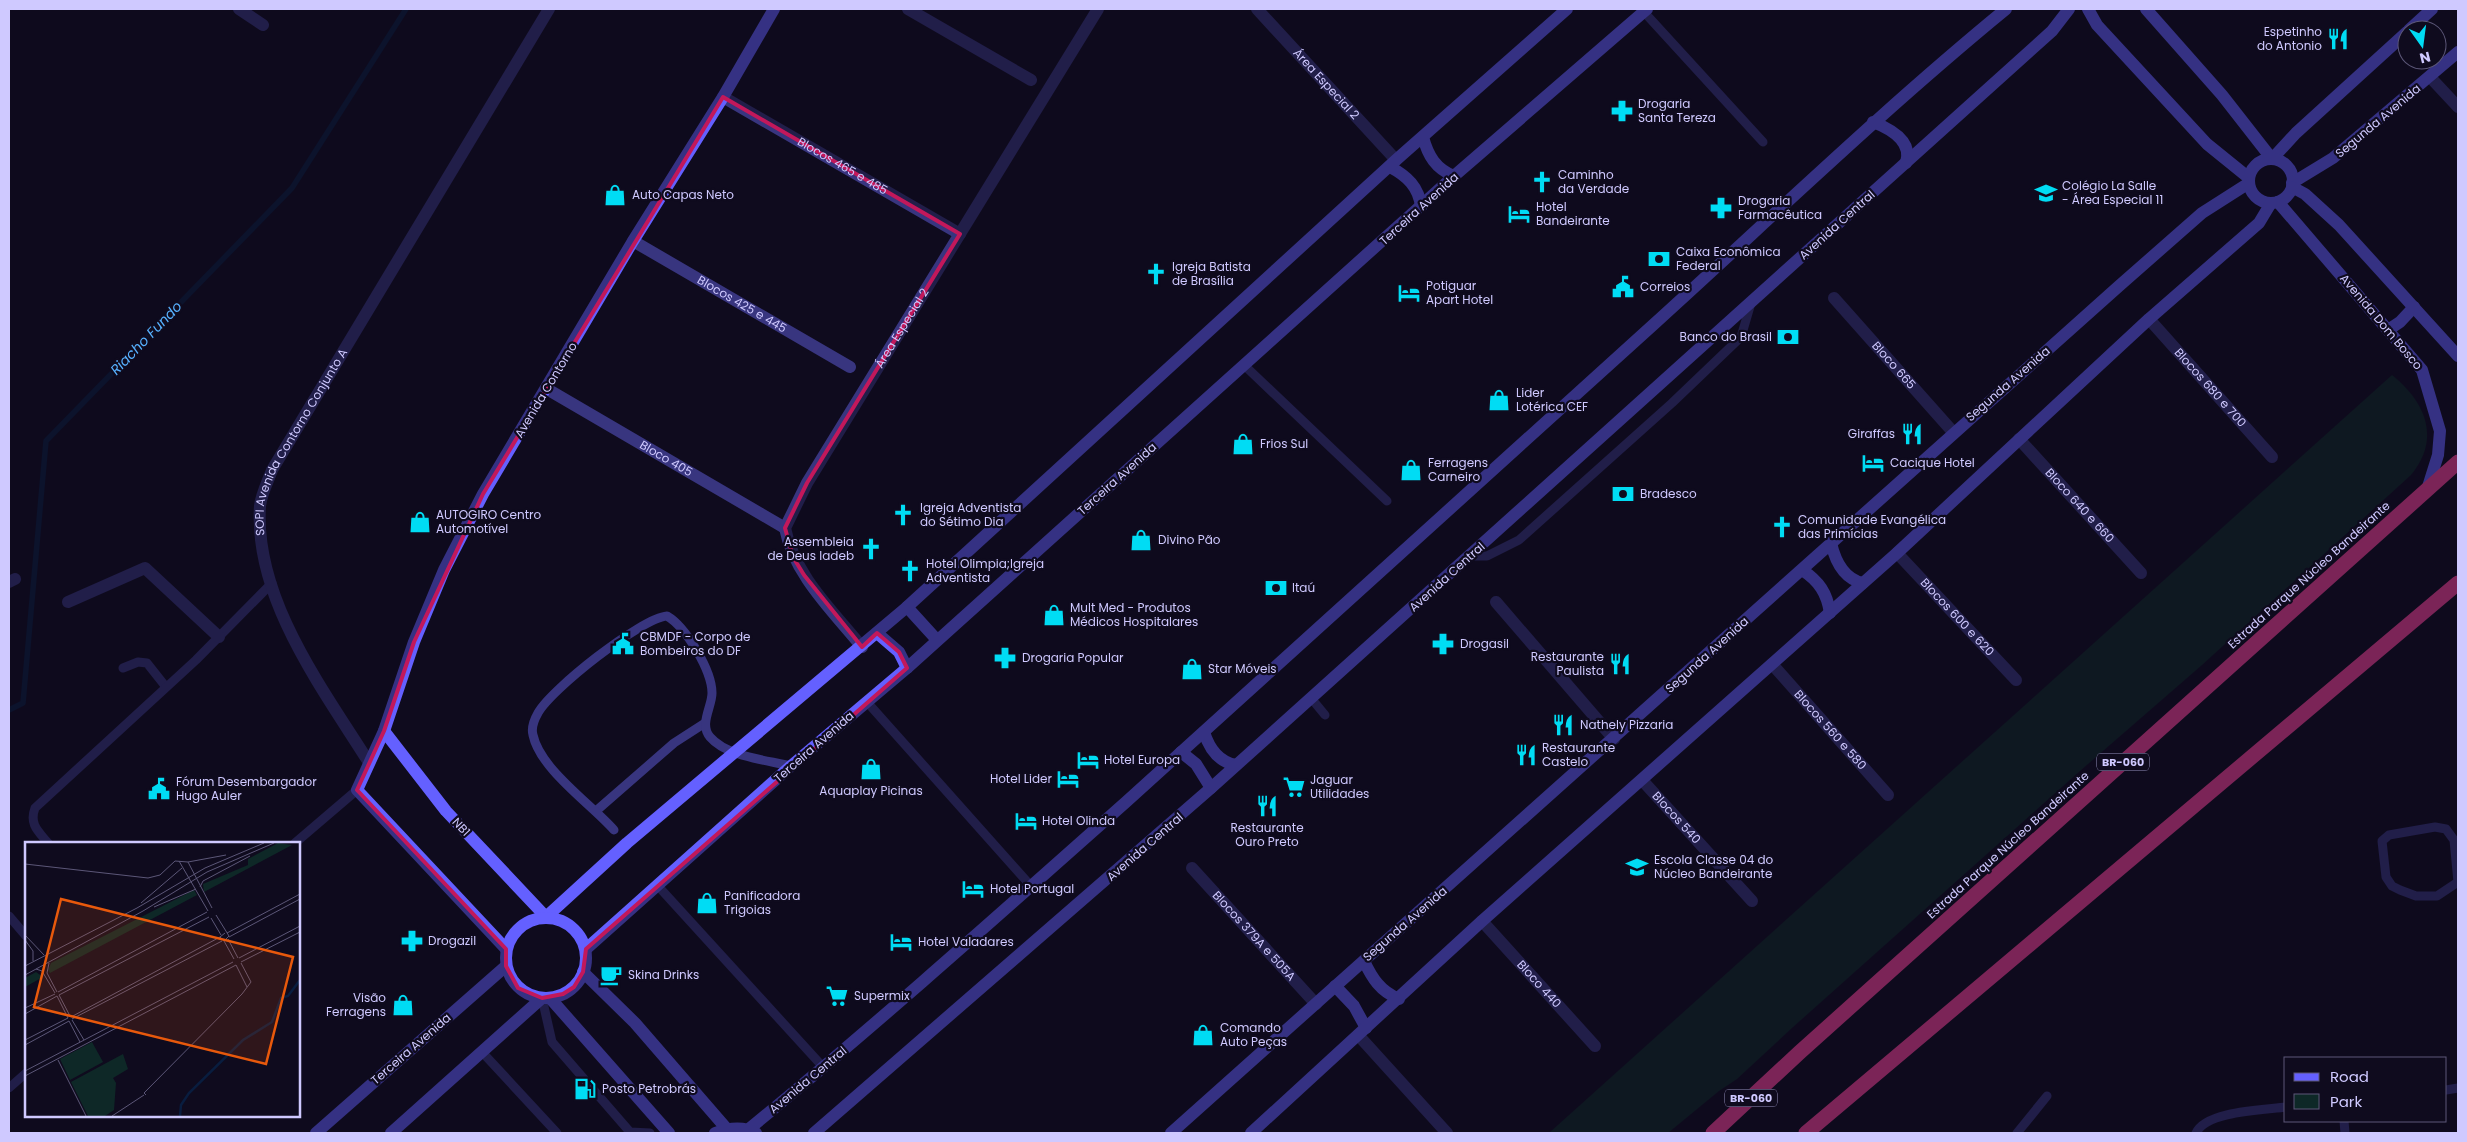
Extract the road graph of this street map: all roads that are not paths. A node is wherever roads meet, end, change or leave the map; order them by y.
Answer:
1 (239, 9) edge
2 (549, 9) edge
3 (774, 9) edge
4 (908, 9) edge
5 (1098, 9) edge
6 (1257, 9) edge
7 (1567, 9) edge
8 (2006, 9) edge
9 (2069, 9) edge
10 (2088, 9) edge
11 (2146, 9) edge
12 (2432, 9) edge
13 (1646, 10) edge
14 (2420, 20) edge
15 (263, 25) dead end
16 (2397, 41) edge
17 (2458, 52) edge
18 (2430, 76) junction
19 (1031, 80) dead end
20 (723, 97) junction
21 (2458, 107) edge
22 (1873, 122) junction
23 (1423, 137) junction
24 (1763, 142) dead end
25 (2272, 159) junction
26 (1393, 163) junction
27 (1906, 163) junction
28 (1454, 176) junction
29 (2249, 180) junction
30 (2292, 185) junction
31 (2275, 202) junction
32 (1421, 208) junction
33 (960, 234) junction
34 (633, 241) junction
35 (1834, 298) dead end
36 (1751, 303) junction
37 (2414, 307) junction
38 (2148, 319) junction
39 (2388, 330) junction
40 (2458, 356) edge
41 (1245, 366) junction
42 (850, 367) dead end
43 (547, 389) junction
44 (1953, 432) junction
45 (2019, 439) junction
46 (2272, 457) dead end
47 (2458, 462) edge
48 (2427, 490) junction
49 (1387, 501) dead end
50 (785, 528) junction
51 (1831, 542) junction
52 (1897, 553) junction
53 (1470, 556) junction
54 (1802, 570) junction
55 (2141, 573) dead end
56 (272, 583) junction
57 (1863, 583) junction
58 (2458, 583) edge
59 (68, 602) dead end
60 (1496, 602) dead end
61 (907, 607) junction
62 (1830, 613) junction
63 (878, 633) junction
64 (219, 638) junction
65 (937, 640) junction
66 (862, 647) junction
67 (1772, 664) junction
68 (123, 668) dead end
69 (907, 668) junction
70 (2016, 680) dead end
71 (166, 687) junction
72 (1311, 698) junction
73 (867, 702) junction
74 (1325, 715) dead end
75 (705, 723) junction
76 (384, 731) junction
77 (1204, 732) junction
78 (1614, 739) junction
79 (737, 752) junction
80 (1181, 752) junction
81 (368, 761) junction
82 (1236, 764) junction
83 (791, 766) junction
84 (1642, 780) junction
85 (1211, 788) junction
86 (357, 790) junction
87 (1888, 795) dead end
88 (596, 811) junction
89 (614, 830) dead end
90 (47, 842) edge
91 (296, 842) edge
92 (1192, 868) dead end
93 (2458, 882) edge
94 (658, 886) junction
95 (1031, 886) junction
96 (1752, 901) dead end
97 (9, 916) edge
98 (546, 917) junction
99 (1482, 922) junction
100 (25, 935) edge
101 (586, 949) junction
102 (506, 950) junction
103 (1364, 961) junction
104 (506, 966) junction
105 (582, 972) junction
106 (1335, 986) junction
107 (546, 998) junction
108 (1399, 999) junction
109 (1316, 1004) junction
110 (1362, 1032) junction
111 (1594, 1046) dead end
112 (482, 1052) junction
113 (824, 1068) junction
114 (25, 1074) edge
115 (9, 1088) edge
116 (1756, 1094) junction
117 (2047, 1096) dead end
118 (2284, 1107) edge
119 (721, 1131) edge
120 (753, 1131) edge
121 (316, 1133) edge
122 (391, 1133) edge
123 (557, 1133) edge
124 (650, 1133) edge
125 (669, 1133) edge
126 (814, 1133) edge
127 (1171, 1133) edge
128 (1251, 1133) edge
129 (1447, 1133) edge
130 (1706, 1133) edge
131 (1713, 1133) edge
132 (1806, 1133) edge
133 (2017, 1133) edge
134 (2196, 1133) edge

1 - 15 street
2 - 56 street, SOPI Avenida Contorno Conjunto A
3 - 20 street, Avenida Contorno
4 - 19 street
5 - 33 street, Área Especial 2
6 - 26 street, Área Especial 2
7 - 23 street
8 - 22 street, Avenida Central
9 - 27 street, Avenida Central
10 - 29 street
11 - 25 street
12 - 14 street
13 - 24 lane
13 - 28 street, Terceira Avenida
16 - 25 street
17 - 18 street, Segunda Avenida
18 - 21 street
18 - 30 street, Segunda Avenida
20 - 33 street, Blocos 465 e 485
20 - 34 street, Avenida Contorno
22 - 27 street
22 - 77 street, Avenida Central
23 - 26 street
23 - 28 street
25 - 29 street
25 - 30 street
26 - 32 street
26 - 61 street
27 - 36 street, Avenida Central
28 - 32 street, Terceira Avenida
29 - 31 street
29 - 44 street, Segunda Avenida
30 - 31 street
30 - 37 street
31 - 38 street
31 - 39 street, Avenida Dom Bosco
32 - 41 street, Terceira Avenida
33 - 50 street, Área Especial 2
34 - 42 street, Blocos 425 e 445
34 - 43 street, Avenida Contorno
35 - 44 street, Bloco 665
36 - 53 street, Avenida Central
36 - 53 lane
37 - 39 street
37 - 40 street
38 - 45 street
38 - 46 street, Blocos 680 e 700
39 - 48 street, Avenida Dom Bosco
41 - 49 lane
41 - 65 street, Terceira Avenida
43 - 50 street, Bloco 405
43 - 76 street, Avenida Contorno
44 - 51 street, Segunda Avenida
45 - 52 street
45 - 55 street, Bloco 640 e 660
47 - 48 highway, Estrada Parque Núcleo Bandeirante / BR-060
48 - 116 highway, Estrada Parque Núcleo Bandeirante / BR-060
50 - 66 street
51 - 54 street, Segunda Avenida
51 - 57 street
52 - 57 street
52 - 70 street, Blocos 600 e 620
53 - 72 street, Avenida Central
54 - 62 street
54 - 78 street, Segunda Avenida
56 - 64 lane
56 - 81 street, SOPI Avenida Contorno Conjunto A
57 - 62 street
58 - 132 highway
59 - 64 street
60 - 78 street
61 - 63 street
61 - 65 street
62 - 67 street
63 - 66 street
63 - 69 street
64 - 71 lane
65 - 69 street, Terceira Avenida
66 - 79 street
67 - 84 street
67 - 87 street, Blocos 560 e 580
68 - 71 lane
69 - 73 street, Terceira Avenida
71 - 90 lane
72 - 74 lane
72 - 82 street, Avenida Central
73 - 83 street, Terceira Avenida
73 - 95 lane
75 - 79 lane
75 - 88 lane
75 - 88 lane
76 - 81 street, Avenida Contorno
76 - 98 street, NB1
77 - 80 street, Avenida Central
77 - 82 street
78 - 103 street, Segunda Avenida
79 - 83 lane
79 - 98 street
80 - 85 street
80 - 95 street, Avenida Central
81 - 86 street, Avenida Contorno
82 - 85 street, Avenida Central
83 - 94 street, Terceira Avenida
84 - 96 street, Blocos 540
84 - 99 street
85 - 126 street, Avenida Central
86 - 91 lane
86 - 102 street
88 - 89 lane
92 - 109 street, Blocos 379A e 505A
93 - 93 lane
94 - 101 street, Terceira Avenida
94 - 113 lane
95 - 113 street, Avenida Central
97 - 100 lane
98 - 101 street
98 - 102 street
99 - 108 street
99 - 111 street, Bloco 440
101 - 105 street
102 - 104 street
103 - 106 street, Segunda Avenida
103 - 108 street
104 - 107 street
104 - 121 street, Terceira Avenida
105 - 107 street
105 - 119 street
106 - 109 street, Segunda Avenida
106 - 110 street
107 - 112 street
107 - 124 lane
107 - 125 street
108 - 110 street
109 - 127 street, Segunda Avenida
110 - 128 street
110 - 129 street
112 - 122 street
112 - 123 lane
113 - 120 street, Avenida Central
114 - 115 lane
116 - 130 highway
116 - 131 highway, Estrada Parque Núcleo Bandeirante / BR-060
117 - 133 lane
118 - 134 lane
119 - 120 street

